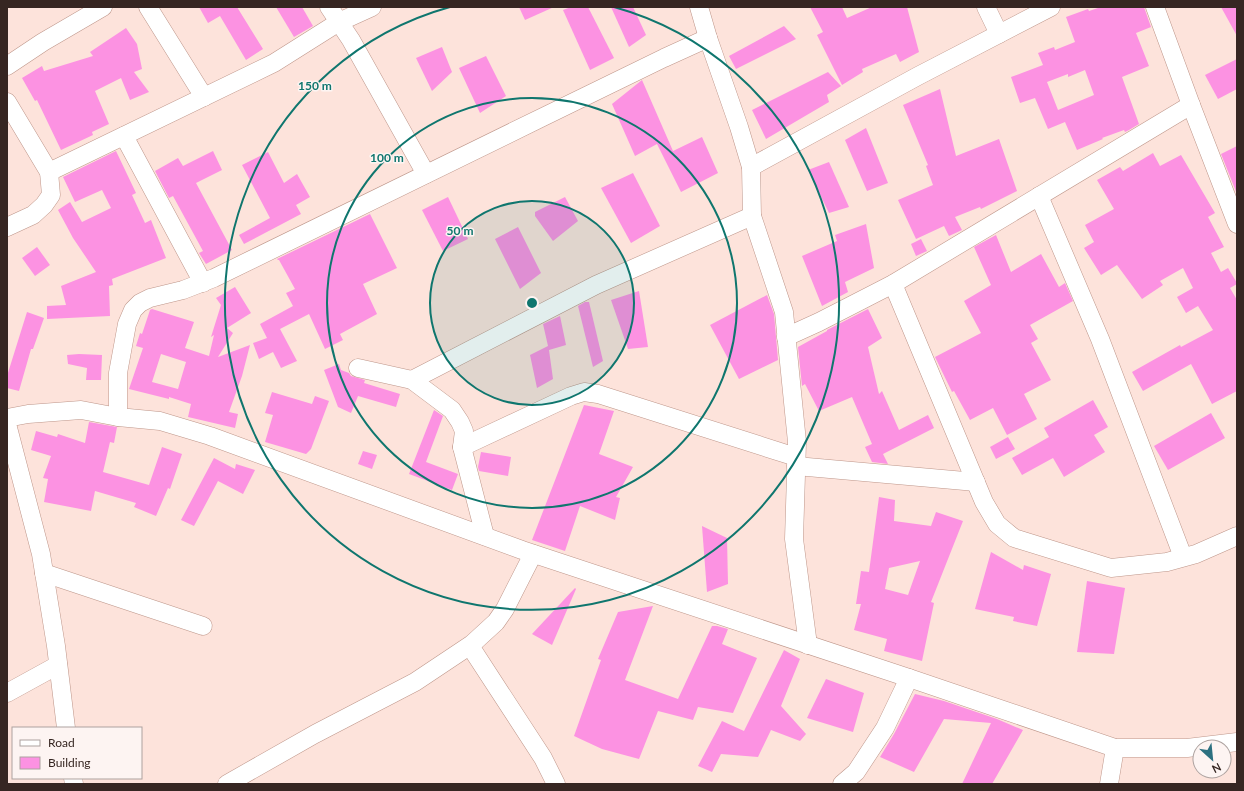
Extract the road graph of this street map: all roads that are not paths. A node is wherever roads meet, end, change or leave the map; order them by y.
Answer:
1 (103, 7) edge
2 (148, 7) edge
3 (329, 7) edge
4 (372, 7) edge
5 (699, 7) edge
6 (986, 7) edge
7 (1051, 7) edge
8 (1155, 7) edge
9 (339, 22) junction
10 (999, 34) junction
11 (708, 38) junction
12 (7, 66) edge
13 (204, 97) junction
14 (7, 102) edge
15 (1191, 105) junction
16 (124, 136) junction
17 (751, 167) junction
18 (49, 172) junction
19 (426, 174) junction
20 (1039, 196) junction
21 (752, 216) junction
22 (1237, 224) edge
23 (7, 228) edge
24 (203, 283) junction
25 (893, 284) junction
26 (786, 337) junction
27 (358, 368) dead end
28 (412, 380) junction
29 (7, 418) edge
30 (118, 418) junction
31 (7, 424) edge
32 (462, 447) junction
33 (796, 462) junction
34 (976, 482) junction
35 (484, 536) junction
36 (1237, 536) edge
37 (533, 554) junction
38 (1183, 557) junction
39 (44, 573) junction
40 (203, 626) dead end
41 (808, 645) junction
42 (470, 646) junction
43 (58, 665) junction
44 (909, 678) junction
45 (7, 693) edge
46 (66, 727) edge
47 (1237, 742) edge
48 (1114, 748) junction
49 (554, 783) edge
50 (227, 784) edge
51 (842, 784) edge
52 (1109, 784) edge

1 - 12 street
2 - 13 street
3 - 9 street
4 - 9 street
5 - 11 street
6 - 10 street
7 - 10 street
8 - 15 street
9 - 13 street
9 - 19 street
10 - 17 street
11 - 17 street
11 - 19 street
13 - 16 street
14 - 18 street
15 - 20 street
15 - 22 street
16 - 18 street
16 - 24 street
17 - 21 street
18 - 23 street
19 - 24 street
20 - 25 street
20 - 38 street
21 - 26 street
21 - 28 street
24 - 30 street
25 - 26 street
25 - 34 street
26 - 33 street
27 - 28 street
28 - 32 street
29 - 30 street
30 - 35 street
31 - 39 street
32 - 33 street
32 - 35 street
33 - 34 street
33 - 41 street
34 - 38 street
35 - 37 street
36 - 38 street
37 - 41 street
37 - 42 street
39 - 40 street
39 - 43 street
41 - 44 street
42 - 49 street
42 - 50 street
43 - 45 street
43 - 46 street
44 - 48 street
44 - 51 street
47 - 48 street
48 - 52 street

